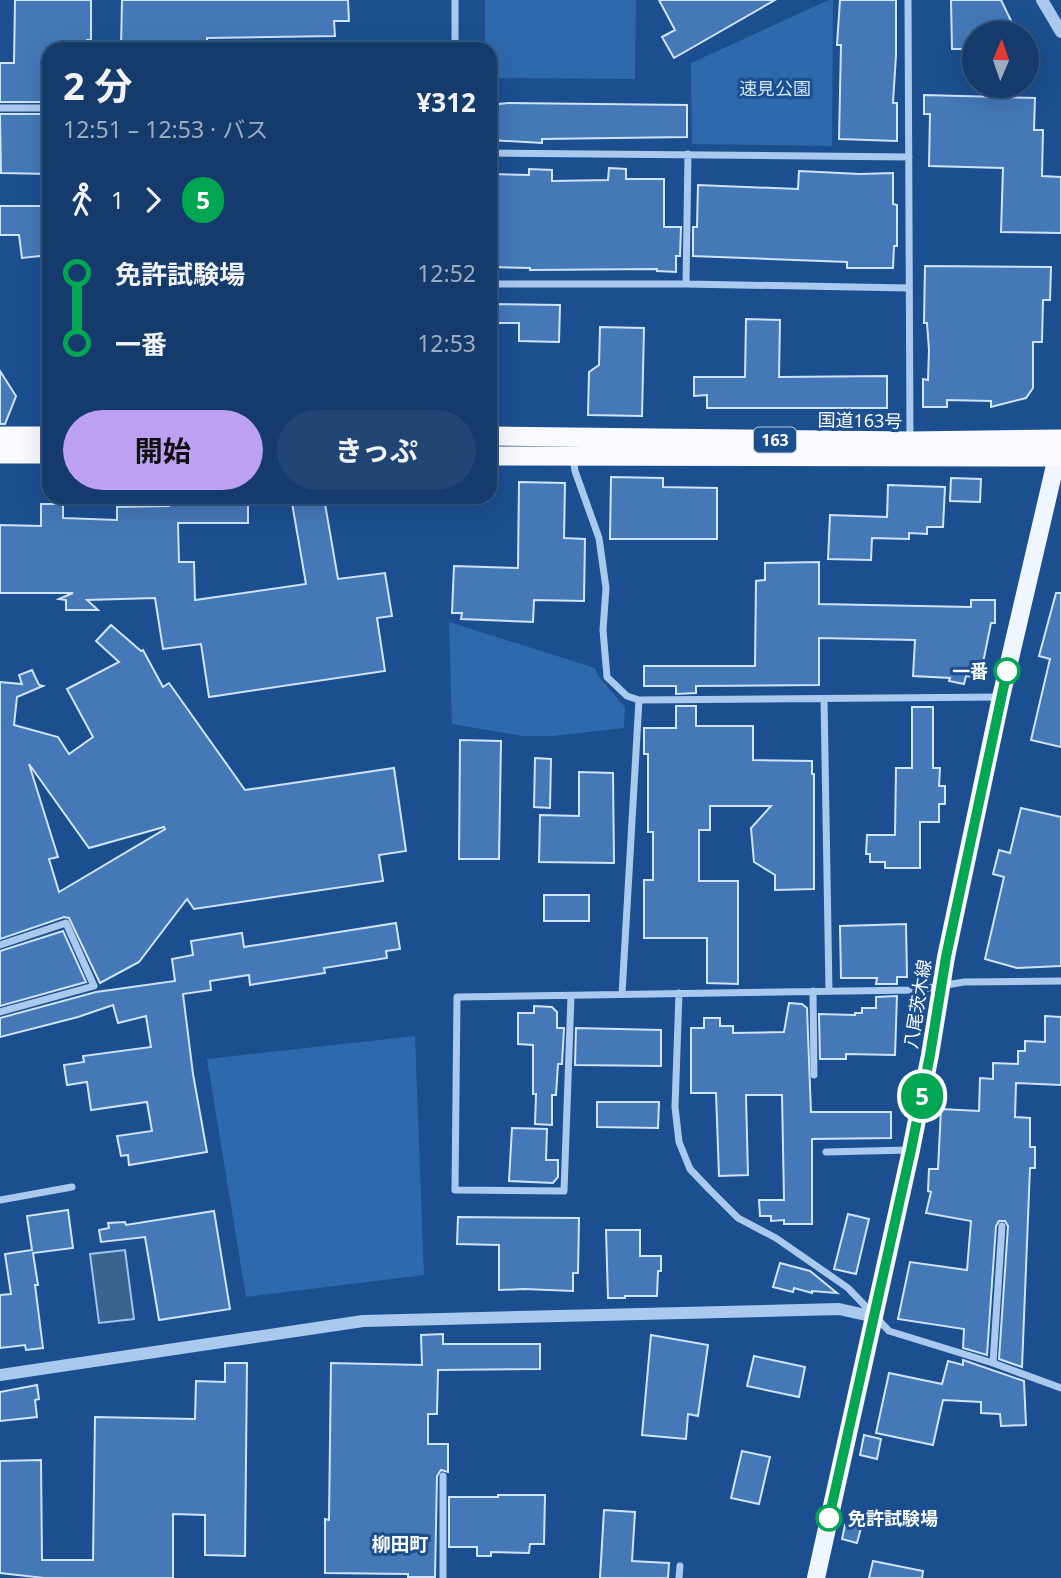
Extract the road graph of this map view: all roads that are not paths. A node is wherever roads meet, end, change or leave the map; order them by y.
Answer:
1 (455, 0) edge
2 (908, 0) edge
3 (1042, 0) edge
4 (1061, 32) edge
5 (455, 42) edge
6 (0, 108) edge
7 (42, 108) edge
8 (497, 153) edge
9 (688, 154) junction
10 (909, 156) junction
11 (497, 284) edge
12 (686, 284) junction
13 (908, 288) junction
14 (0, 436) edge
15 (42, 436) edge
16 (497, 436) edge
17 (1060, 446) edge
18 (910, 449) junction
19 (0, 454) edge
20 (42, 454) edge
21 (497, 456) edge
22 (573, 456) junction
23 (1002, 697) junction
24 (639, 699) junction
25 (824, 699) junction
26 (0, 945) edge
27 (1061, 981) edge
28 (942, 985) junction
29 (813, 991) junction
30 (829, 991) junction
31 (679, 993) junction
32 (622, 994) junction
33 (571, 996) junction
34 (0, 1012) edge
35 (814, 1075) dead end
36 (911, 1150) junction
37 (826, 1152) dead end
38 (72, 1188) dead end
39 (0, 1200) edge
40 (1002, 1226) dead end
41 (875, 1317) junction
42 (993, 1363) junction
43 (0, 1376) edge
44 (1061, 1388) edge
45 (443, 1476) dead end
46 (680, 1566) dead end
47 (443, 1578) edge
48 (680, 1578) edge
49 (816, 1578) edge

1 - 5 street
2 - 10 street
3 - 4 street
6 - 7 street
8 - 9 street
9 - 10 street
9 - 12 street
10 - 13 street
11 - 12 street
12 - 13 street
13 - 18 street
14 - 15 highway
16 - 18 highway, 国道163号 / 163
17 - 18 highway, 国道163号 / 163
17 - 23 main road, 八尾茨木線
18 - 22 highway, 国道163号 / 163
19 - 20 highway
21 - 22 highway, 国道163号 / 163
22 - 24 street
23 - 25 street
23 - 28 main road, 八尾茨木線
24 - 25 street
24 - 32 street
25 - 30 street
26 - 34 street
27 - 28 street
28 - 30 street
28 - 36 main road, 八尾茨木線
29 - 30 street
29 - 31 street
29 - 35 street
31 - 32 street
31 - 41 street
32 - 33 street
33 - 33 street
36 - 37 street
36 - 41 main road, 八尾茨木線
38 - 39 street
40 - 42 street
41 - 42 street
41 - 43 street
41 - 49 main road, 八尾茨木線
42 - 44 street
45 - 47 street
46 - 48 street

